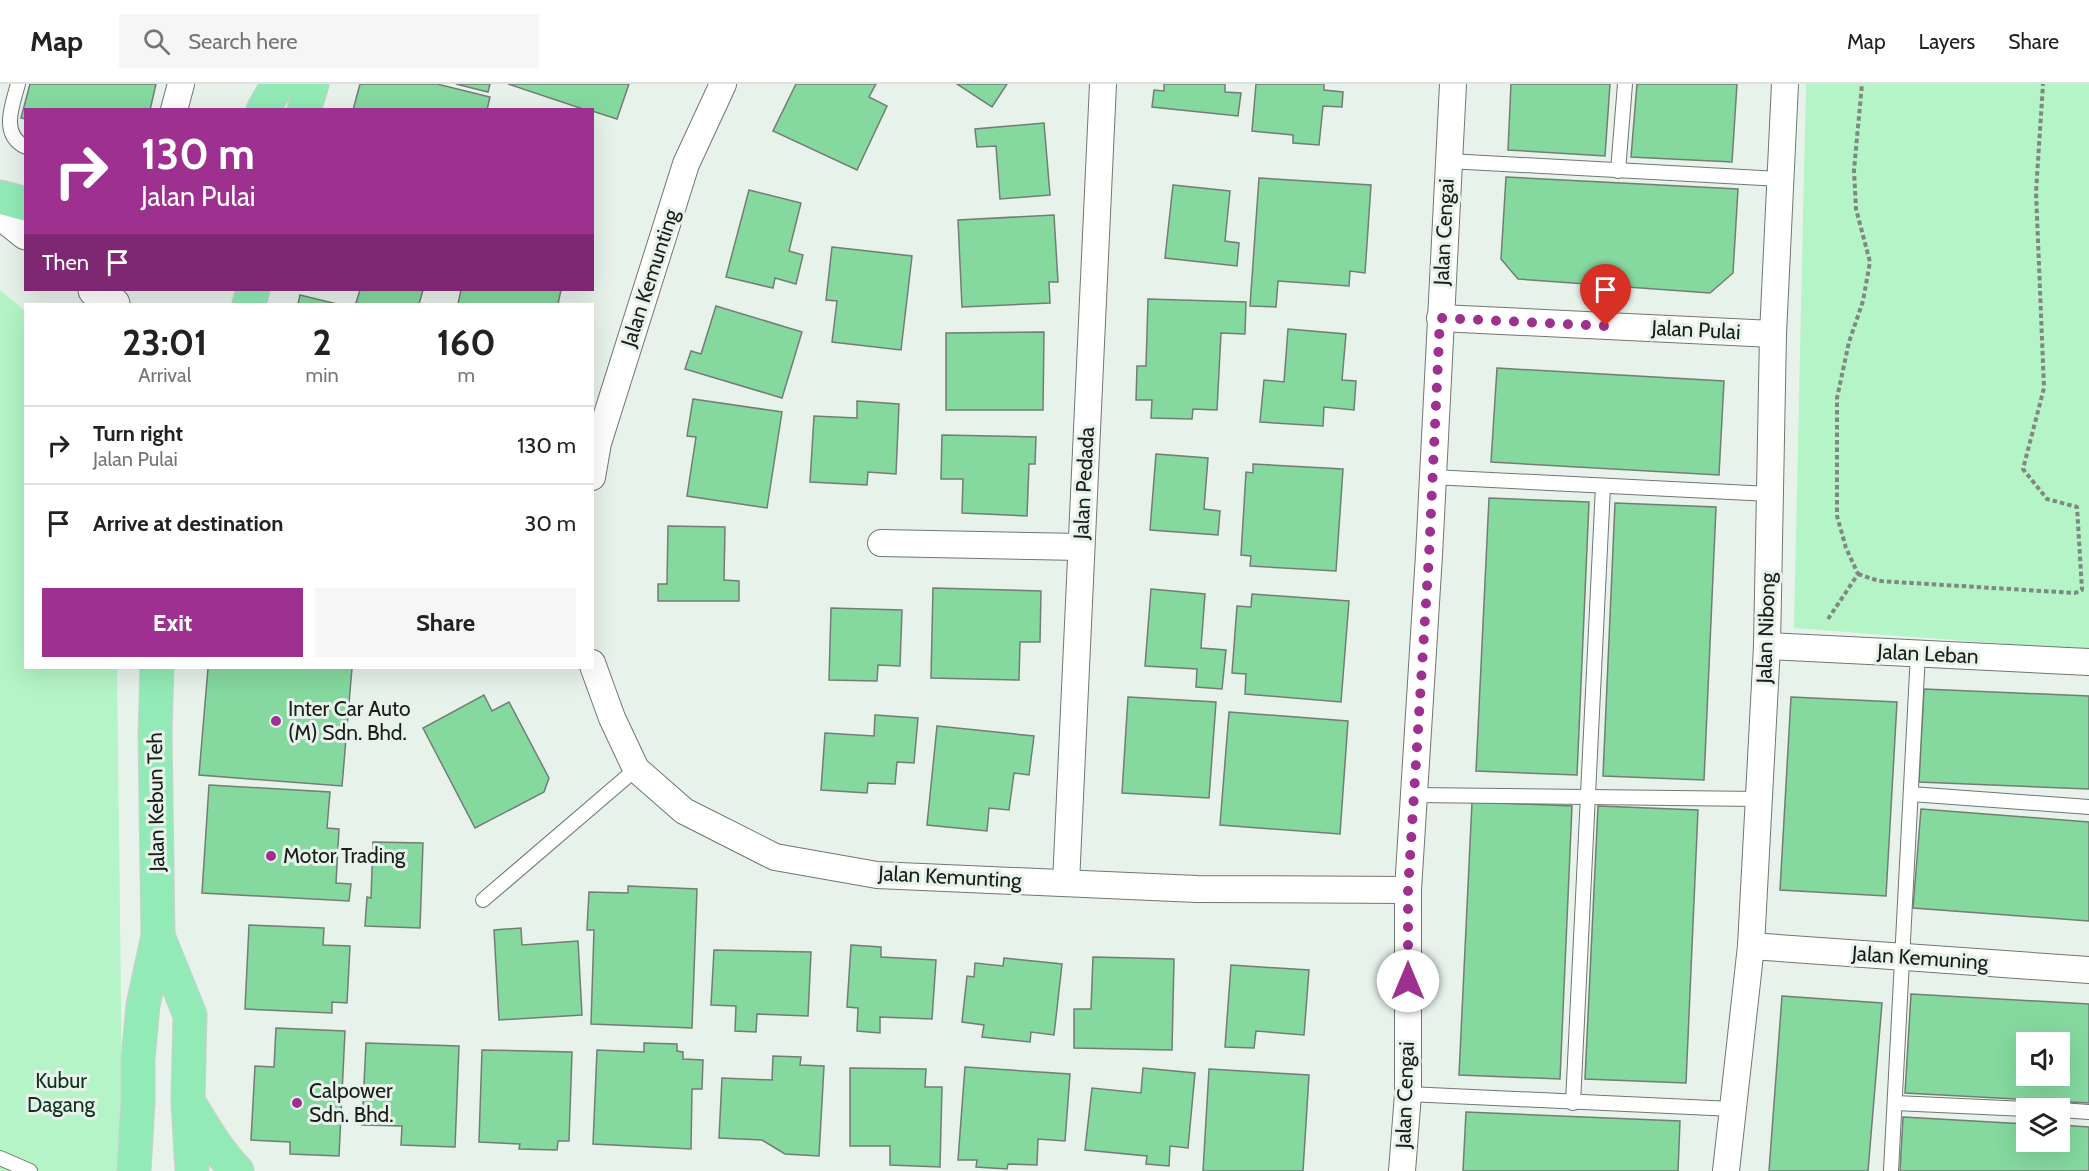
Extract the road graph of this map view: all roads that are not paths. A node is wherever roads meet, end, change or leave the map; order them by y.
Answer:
1 (18, 84) edge
2 (181, 84) edge
3 (278, 84) edge
4 (312, 84) edge
5 (723, 84) edge
6 (1103, 84) edge
7 (1452, 84) edge
8 (1625, 84) edge
9 (1785, 84) edge
10 (175, 108) edge
11 (264, 108) edge
12 (305, 108) edge
13 (24, 146) edge
14 (1448, 161) junction
15 (1618, 171) junction
16 (1780, 179) junction
17 (0, 197) edge
18 (24, 203) edge
19 (0, 212) edge
20 (24, 231) edge
21 (95, 291) edge
22 (112, 303) edge
23 (1440, 318) junction
24 (1773, 334) junction
25 (594, 466) edge
26 (1432, 477) junction
27 (1603, 486) junction
28 (1770, 494) junction
29 (881, 543) dead end
30 (1081, 547) junction
31 (1767, 646) junction
32 (1918, 653) junction
33 (2089, 662) edge
34 (594, 668) edge
35 (157, 669) edge
36 (636, 769) junction
37 (1911, 794) junction
38 (1414, 795) junction
39 (1588, 798) junction
40 (1758, 799) junction
41 (2089, 807) edge
42 (1066, 883) junction
43 (1408, 890) junction
44 (483, 900) dead end
45 (158, 936) junction
46 (1751, 946) junction
47 (1902, 957) junction
48 (2089, 970) edge
49 (1408, 1094) junction
50 (188, 1101) junction
51 (1573, 1102) junction
52 (1895, 1103) junction
53 (1733, 1109) junction
54 (2016, 1109) edge
55 (2070, 1111) edge
56 (2089, 1112) edge
57 (137, 1128) junction
58 (0, 1158) edge
59 (30, 1171) edge
60 (134, 1171) edge
61 (152, 1171) edge
62 (192, 1171) edge
63 (237, 1171) edge
64 (1402, 1171) edge
65 (1726, 1171) edge
66 (1891, 1171) edge

1 - 13 lane
2 - 10 street
3 - 11 main road
4 - 12 main road
5 - 25 street, Jalan Kemunting
6 - 30 street, Jalan Pedada
7 - 14 street, Jalan Cengai
8 - 15 lane
9 - 16 street, Jalan Nibong
14 - 15 lane
14 - 23 street, Jalan Cengai
15 - 16 lane
16 - 24 street, Jalan Nibong
17 - 18 main road
19 - 20 street
21 - 22 street
23 - 24 street, Jalan Pulai
23 - 26 street, Jalan Cengai
24 - 28 street, Jalan Nibong
26 - 27 lane
26 - 38 street, Jalan Cengai
27 - 28 lane
27 - 39 lane
28 - 31 street, Jalan Nibong
29 - 30 street
30 - 42 street, Jalan Pedada
31 - 32 street, Jalan Leban
31 - 40 street, Jalan Nibong
32 - 33 street, Jalan Leban
32 - 37 lane
34 - 36 street, Jalan Kemunting
35 - 45 main road, Jalan Kebun Teh
36 - 42 street, Jalan Kemunting
36 - 44 lane
37 - 41 lane
37 - 47 lane
38 - 39 lane
38 - 43 street, Jalan Cengai
39 - 40 lane
39 - 51 lane
40 - 46 street, Jalan Nibong
42 - 43 street, Jalan Kemunting
43 - 49 street, Jalan Cengai
45 - 50 main road, Jalan Kebun Teh
45 - 57 main road, Jalan Kebun Teh
46 - 47 street, Jalan Kemuning
46 - 53 street, Jalan Nibong
47 - 48 street, Jalan Kemuning
47 - 52 lane
49 - 51 lane
49 - 64 street, Jalan Cengai
50 - 62 main road, Jalan Kebun Teh
50 - 63 main road
51 - 53 lane
52 - 54 lane
52 - 66 lane
53 - 65 street, Jalan Nibong
55 - 56 lane
57 - 60 main road, Jalan Kebun Teh
57 - 61 main road
58 - 59 lane

